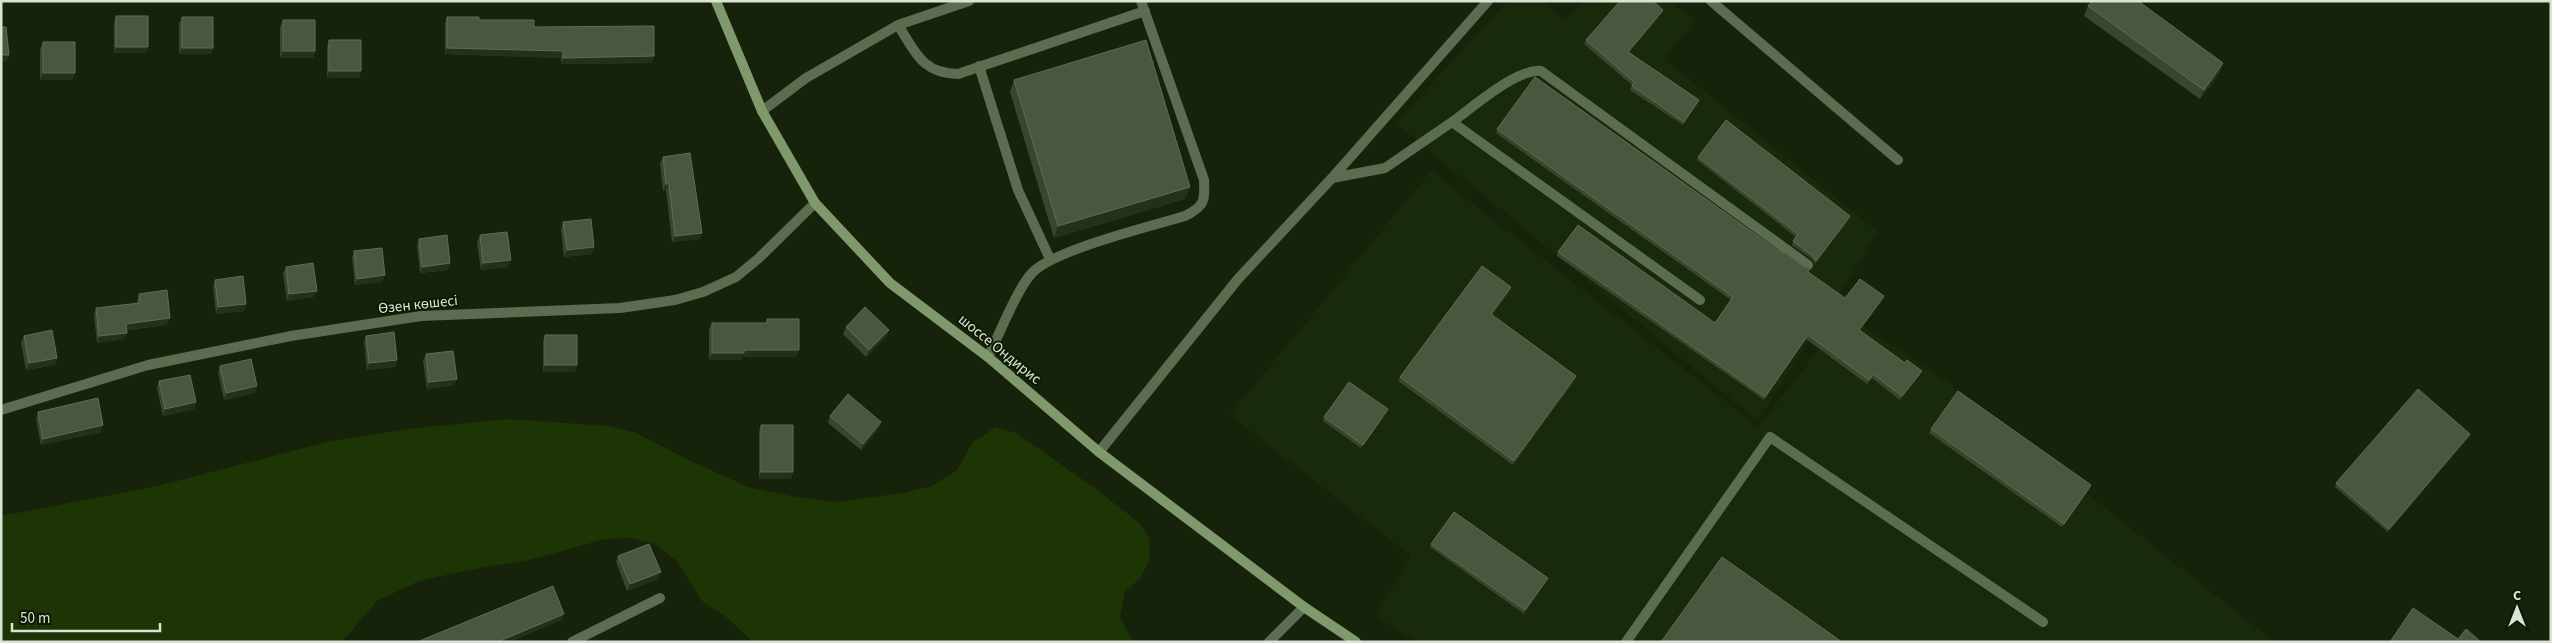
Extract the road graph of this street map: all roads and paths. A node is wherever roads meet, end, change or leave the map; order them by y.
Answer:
1 (716, 1) edge
2 (969, 1) edge
3 (1488, 1) edge
4 (1711, 1) edge
5 (1143, 6) edge
6 (898, 25) junction
7 (979, 66) junction
8 (762, 111) junction
9 (1452, 122) junction
10 (1898, 160) dead end
11 (1332, 178) junction
12 (814, 203) junction
13 (1050, 260) junction
14 (1808, 265) dead end
15 (1700, 300) dead end
16 (988, 357) junction
17 (1, 410) edge
18 (1099, 452) junction
19 (660, 598) dead end
20 (1304, 607) junction
21 (2042, 622) dead end
22 (572, 642) edge
23 (1269, 642) edge
24 (1356, 642) edge
25 (1626, 642) edge

1 - 8 main road, шоссе Ондирис
2 - 6 street
3 - 11 street
4 - 10 street
5 - 7 street
5 - 13 street
6 - 7 street
6 - 8 street
7 - 13 street
8 - 12 main road, шоссе Ондирис
9 - 11 street
9 - 14 street
9 - 15 street
11 - 18 street
12 - 16 main road, шоссе Ондирис
12 - 17 street, Өзен көшесі
13 - 16 street
16 - 18 main road, шоссе Ондирис
18 - 20 main road, шоссе Ондирис
19 - 22 street
20 - 23 street
20 - 24 main road, шоссе Ондирис
21 - 25 street

